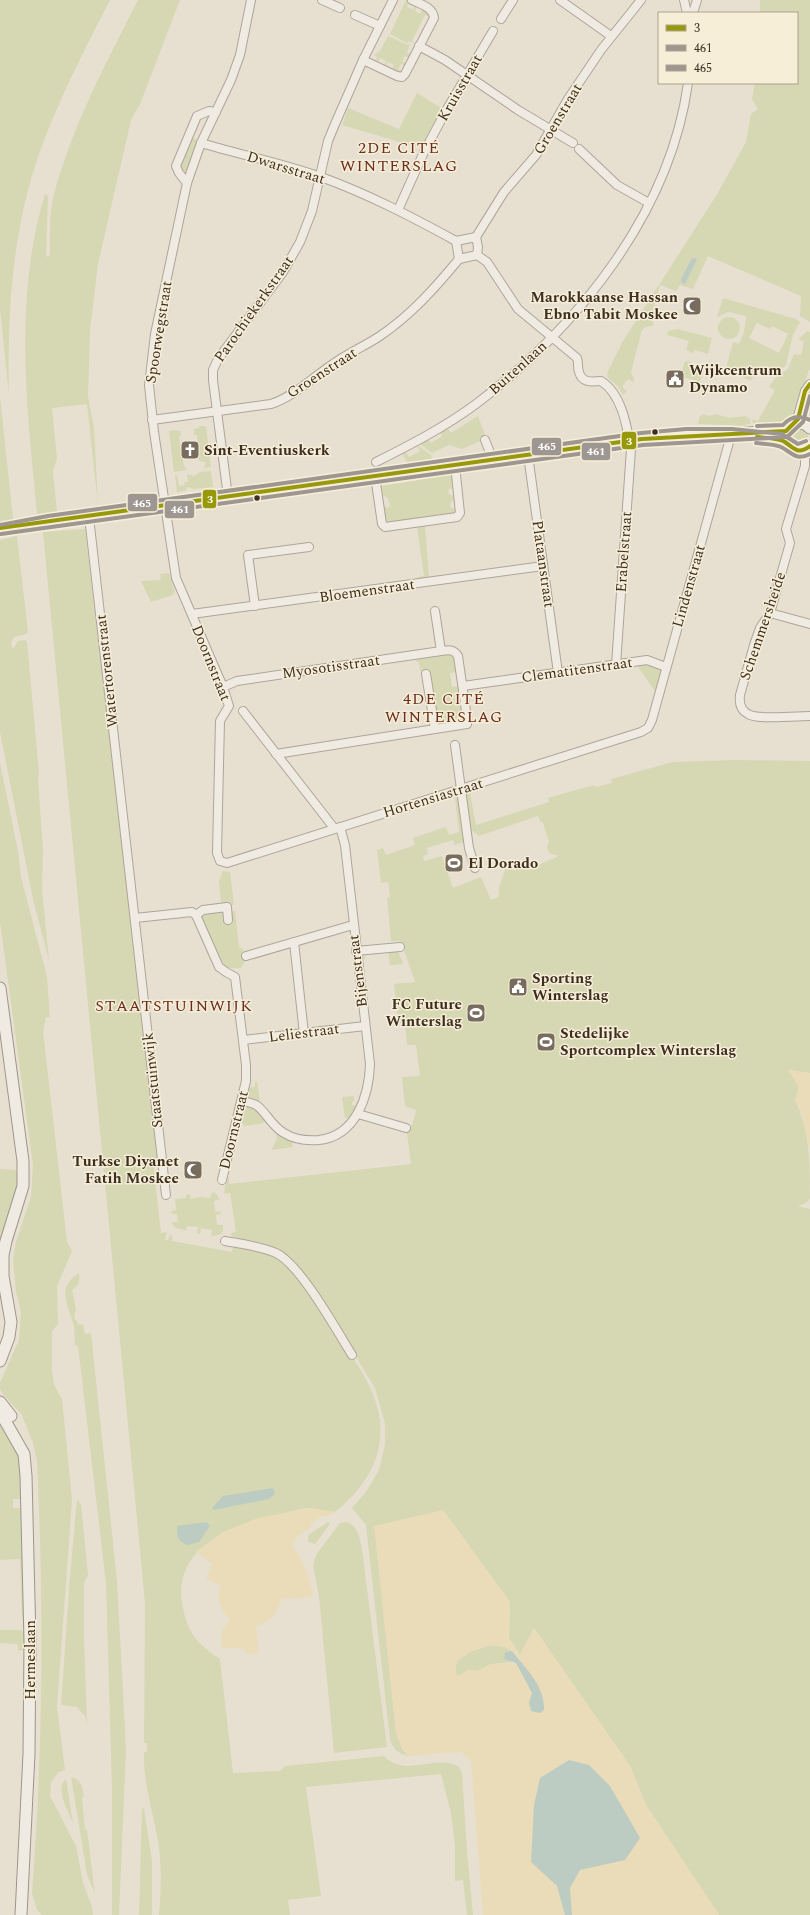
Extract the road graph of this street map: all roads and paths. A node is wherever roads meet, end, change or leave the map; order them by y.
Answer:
1 (251, 0) edge
2 (322, 0) edge
3 (393, 0) edge
4 (412, 0) edge
5 (513, 0) edge
6 (560, 0) edge
7 (641, 0) edge
8 (684, 0) edge
9 (696, 0) edge
10 (340, 8) dead end
11 (687, 12) edge
12 (693, 12) edge
13 (355, 15) dead end
14 (501, 19) dead end
15 (380, 26) junction
16 (493, 31) dead end
17 (611, 36) junction
18 (419, 46) junction
19 (363, 60) junction
20 (466, 74) junction
21 (688, 84) edge
22 (216, 112) junction
23 (551, 129) junction
24 (201, 143) junction
25 (320, 177) junction
26 (187, 183) junction
27 (649, 203) junction
28 (398, 210) junction
29 (476, 237) junction
30 (456, 241) junction
31 (478, 255) junction
32 (459, 259) junction
33 (552, 337) junction
34 (810, 384) edge
35 (217, 411) junction
36 (152, 420) junction
37 (796, 423) junction
38 (810, 428) edge
39 (731, 435) junction
40 (786, 436) junction
41 (486, 440) dead end
42 (630, 440) junction
43 (803, 449) edge
44 (528, 455) junction
45 (493, 460) junction
46 (376, 462) dead end
47 (454, 465) junction
48 (376, 476) junction
49 (228, 497) junction
50 (165, 506) junction
51 (89, 517) junction
52 (3, 529) edge
53 (310, 546) dead end
54 (543, 566) junction
55 (255, 606) junction
56 (436, 611) dead end
57 (770, 613) junction
58 (192, 614) junction
59 (810, 624) edge
60 (441, 651) junction
61 (616, 665) junction
62 (666, 667) junction
63 (558, 673) junction
64 (426, 674) dead end
65 (463, 686) junction
66 (223, 687) junction
67 (242, 711) dead end
68 (810, 716) edge
69 (435, 729) junction
70 (640, 732) joint
71 (455, 745) dead end
72 (276, 754) junction
73 (461, 789) junction
74 (124, 824) joint
75 (337, 828) junction
76 (227, 863) joint
77 (475, 868) dead end
78 (196, 915) junction
79 (135, 918) junction
80 (228, 920) dead end
81 (353, 925) junction
82 (294, 942) junction
83 (400, 947) dead end
84 (356, 951) junction
85 (246, 956) dead end
86 (0, 988) edge
87 (365, 1026) junction
88 (304, 1034) junction
89 (244, 1040) junction
90 (242, 1101) junction
91 (358, 1114) junction
92 (406, 1128) dead end
93 (222, 1180) dead end
94 (166, 1195) dead end
95 (225, 1241) dead end
96 (2, 1352) edge
97 (352, 1355) dead end
98 (0, 1361) edge
99 (0, 1402) edge
100 (0, 1412) edge
101 (24, 1454) junction
102 (21, 1915) edge

1 - 22 street, Spoorwegstraat
2 - 10 street
3 - 15 street, Parochiekerkstraat
4 - 18 street
5 - 14 street
6 - 17 street
7 - 17 street, Groenstraat
8 - 11 street
9 - 12 street
13 - 15 street
15 - 19 street, Parochiekerkstraat
16 - 20 street, Kruisstraat
17 - 23 street, Groenstraat
18 - 19 street
18 - 20 street
19 - 25 street, Parochiekerkstraat
20 - 23 street
20 - 28 street, Kruisstraat
21 - 27 street, Buitenlaan
22 - 24 street, Spoorwegstraat
22 - 26 street
23 - 27 street
23 - 29 street, Groenstraat
24 - 25 street, Dwarsstraat
24 - 26 street, Spoorwegstraat
25 - 28 street, Dwarsstraat
25 - 35 street, Parochiekerkstraat
26 - 36 street, Spoorwegstraat
27 - 33 street, Buitenlaan
28 - 30 street, Dwarsstraat
29 - 30 street
29 - 31 street
30 - 32 street
31 - 32 street
31 - 33 street
32 - 35 street, Groenstraat
33 - 42 street
33 - 46 street, Buitenlaan
34 - 37 street
35 - 36 street, Groenstraat
35 - 49 street, Parochiekerkstraat
36 - 50 street, Spoorwegstraat
37 - 38 street
37 - 40 street
39 - 40 street
39 - 42 street
39 - 62 street, Lindenstraat
40 - 43 street
41 - 45 street
42 - 44 street
42 - 61 street, Erabelstraat
43 - 57 street, Schemmersheide
44 - 45 street
44 - 54 street, Plataanstraat
45 - 47 street
47 - 48 street
47 - 48 street
48 - 49 street
49 - 50 street
50 - 51 street
50 - 58 street, Doornstraat
51 - 52 street
51 - 74 street, Watertorenstraat
53 - 55 street
54 - 55 street, Bloemenstraat
54 - 63 street, Plataanstraat
55 - 58 street, Bloemenstraat
56 - 60 street
57 - 59 street
57 - 68 street, Schemmersheide
58 - 66 street, Doornstraat
60 - 65 street
60 - 66 street, Myosotisstraat
61 - 62 street, Clematitenstraat
61 - 63 street, Clematitenstraat
62 - 70 street, Lindenstraat
63 - 65 street, Clematitenstraat
64 - 69 street
65 - 69 street
66 - 76 street, Doornstraat
67 - 72 street, Bijenstraat
69 - 72 street
70 - 73 street, Hortensiastraat
71 - 73 street, Hortensiastraat
72 - 75 street, Bijenstraat
73 - 75 street, Hortensiastraat
73 - 77 street, Hortensiastraat
74 - 79 street, Staatstuinwijk
75 - 76 street, Hortensiastraat
75 - 81 street, Bijenstraat
78 - 79 street
78 - 80 street
78 - 89 street, Doornstraat
79 - 94 street, Staatstuinwijk
81 - 82 street
81 - 84 street, Bijenstraat
82 - 85 street
82 - 88 street
83 - 84 street
84 - 87 street, Bijenstraat
86 - 96 street
87 - 88 street, Leliestraat
87 - 91 street, Bijenstraat
88 - 89 street, Leliestraat
89 - 90 street, Doornstraat
90 - 91 street, Bijenstraat
90 - 93 street, Doornstraat
91 - 92 street
95 - 97 street
96 - 98 street
99 - 101 street
100 - 101 street, Hermeslaan
101 - 102 street, Hermeslaan

